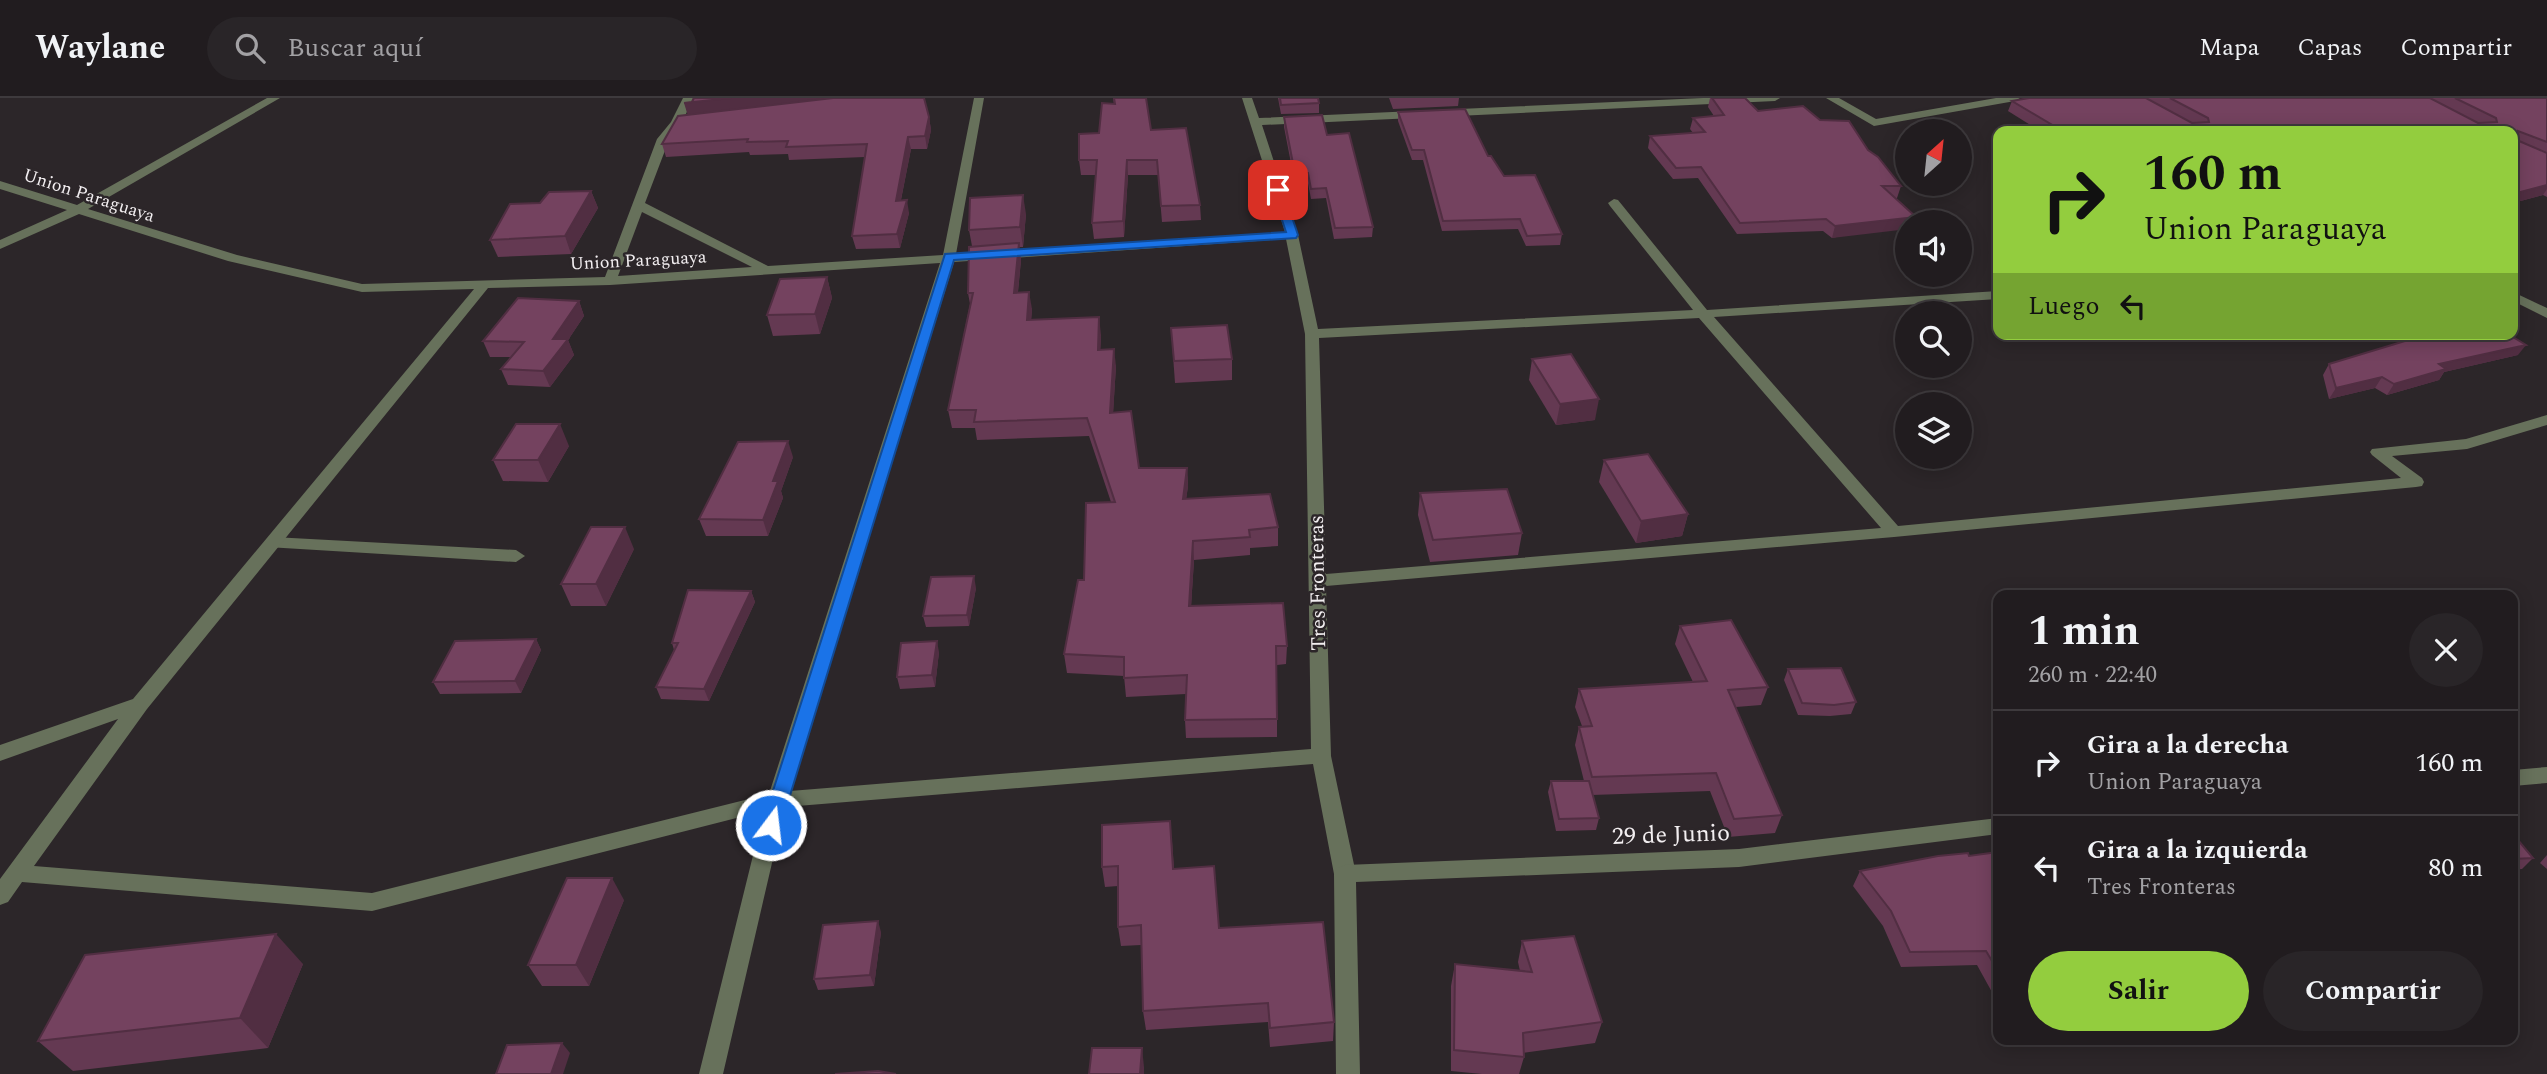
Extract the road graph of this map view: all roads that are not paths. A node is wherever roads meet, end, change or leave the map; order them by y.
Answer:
1 (275, 98) edge
2 (688, 98) edge
3 (979, 98) edge
4 (1247, 98) edge
5 (1775, 98) edge
6 (1831, 98) edge
7 (2015, 98) edge
8 (690, 121) edge
9 (1256, 122) junction
10 (676, 123) junction
11 (0, 185) edge
12 (1614, 203) dead end
13 (639, 205) junction
14 (77, 210) junction
15 (1292, 235) junction
16 (0, 246) edge
17 (949, 257) junction
18 (766, 270) junction
19 (610, 281) junction
20 (484, 285) junction
21 (1993, 295) edge
22 (2518, 299) edge
23 (1703, 314) junction
24 (2547, 314) edge
25 (1312, 334) junction
26 (2547, 420) edge
27 (1894, 532) junction
28 (273, 543) junction
29 (516, 556) dead end
30 (1317, 581) junction
31 (140, 704) junction
32 (0, 753) edge
33 (1321, 756) junction
34 (2547, 775) edge
35 (2518, 778) edge
36 (778, 800) junction
37 (1993, 827) edge
38 (17, 873) junction
39 (1345, 874) junction
40 (0, 896) edge
41 (711, 1074) edge
42 (1348, 1074) edge

1 - 14 street
2 - 10 street
3 - 17 street
4 - 9 street, Tres Fronteras
5 - 9 street
6 - 7 street
8 - 10 street
9 - 15 street, Tres Fronteras
10 - 13 street
11 - 14 street, Union Paraguaya
12 - 23 street
13 - 18 street
13 - 19 street
14 - 16 street
14 - 20 street, Union Paraguaya
15 - 17 street, Union Paraguaya
15 - 25 street, Tres Fronteras
17 - 18 street, Union Paraguaya
17 - 36 street
18 - 19 street, Union Paraguaya
19 - 20 street, Union Paraguaya
20 - 28 street
21 - 23 street
22 - 24 street
23 - 25 street
23 - 27 street
25 - 30 street, Tres Fronteras
26 - 27 street
27 - 30 street
28 - 29 street
28 - 31 street
30 - 33 street, Tres Fronteras
31 - 32 street
31 - 38 street
33 - 36 street
33 - 39 street, Tres Fronteras
34 - 35 street
36 - 38 street
36 - 41 street
37 - 39 street, 29 de Junio
38 - 40 street
39 - 42 street, Tres Fronteras

